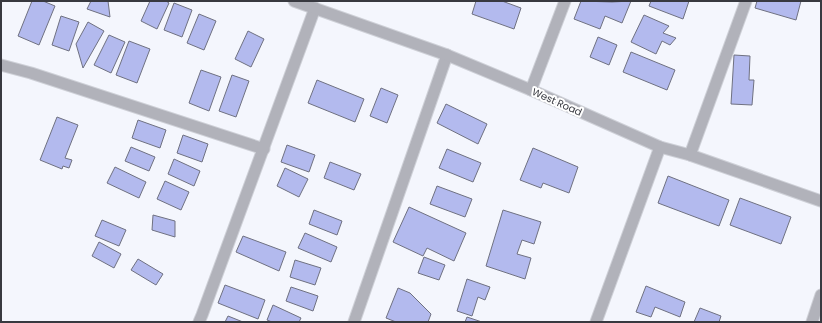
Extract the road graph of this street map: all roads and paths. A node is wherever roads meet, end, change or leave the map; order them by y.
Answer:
1 (294, 1) edge
2 (565, 1) edge
3 (746, 1) edge
4 (315, 8) junction
5 (447, 55) junction
6 (1, 65) edge
7 (531, 90) junction
8 (660, 147) junction
9 (264, 149) junction
10 (690, 155) junction
11 (821, 201) edge
12 (821, 295) edge
13 (199, 322) edge
14 (354, 322) edge
15 (596, 322) edge
16 (812, 322) edge

1 - 4 street, West Road
2 - 7 street
3 - 10 street
4 - 5 street, West Road
4 - 9 street
5 - 7 street, West Road
5 - 14 street
6 - 9 street
7 - 8 street, West Road
8 - 10 street, West Road
8 - 15 street
9 - 13 street
10 - 11 street, West Road
12 - 16 street

